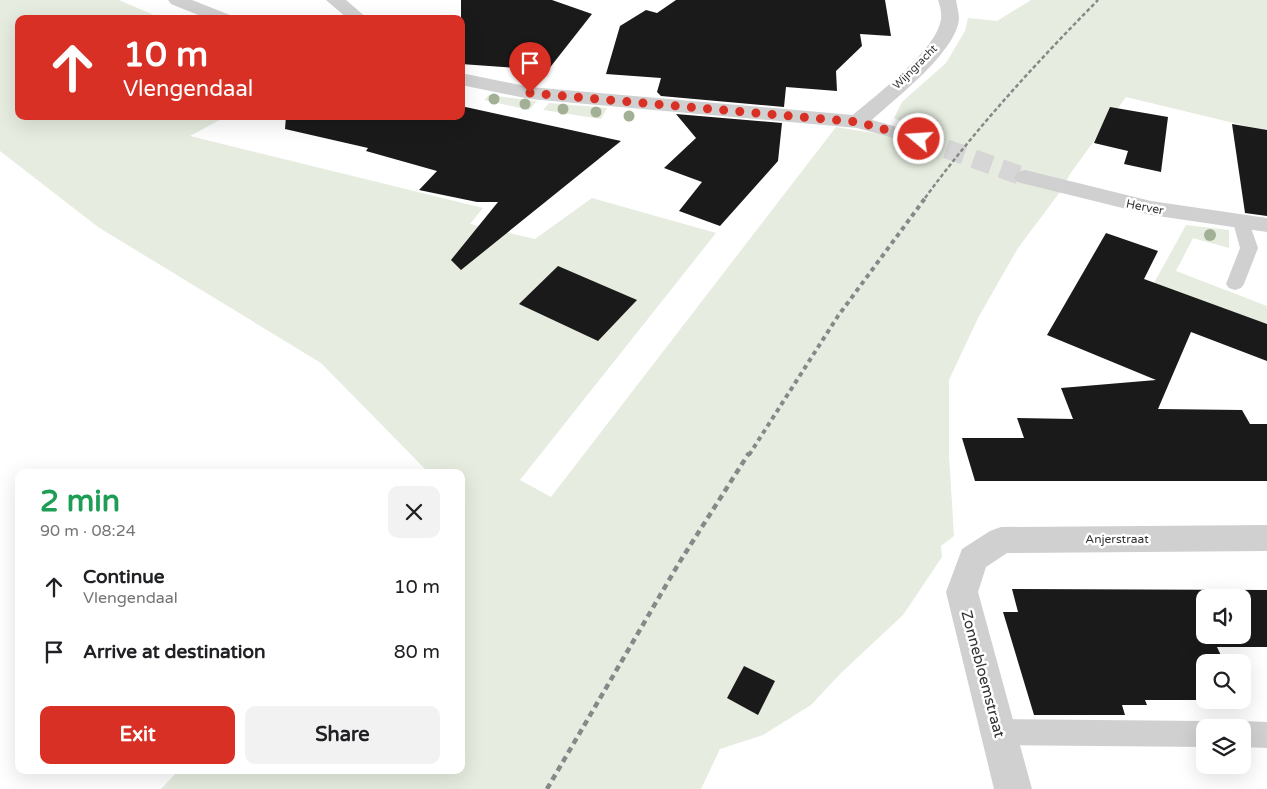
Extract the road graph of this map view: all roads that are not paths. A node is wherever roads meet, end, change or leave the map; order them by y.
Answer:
1 (177, 0) edge
2 (335, 0) edge
3 (946, 0) edge
4 (214, 15) edge
5 (354, 15) edge
6 (465, 79) edge
7 (858, 122) junction
8 (919, 139) tunnel mouth
9 (1026, 177) tunnel mouth
10 (1241, 222) junction
11 (1267, 225) edge
12 (1235, 284) dead end
13 (1267, 538) edge
14 (973, 559) joint
15 (999, 732) junction
16 (1196, 734) edge
17 (1251, 734) edge
18 (1267, 735) edge
19 (1013, 789) edge

1 - 4 street
2 - 5 street
3 - 7 street, Wijngracht
6 - 7 street
7 - 8 street
9 - 10 street, Herver
10 - 11 street, Herver
10 - 12 lane
13 - 14 street, Anjerstraat
14 - 15 street, Zonnebloemstraat
15 - 16 lane
15 - 19 street, Zonnebloemstraat
17 - 18 lane

